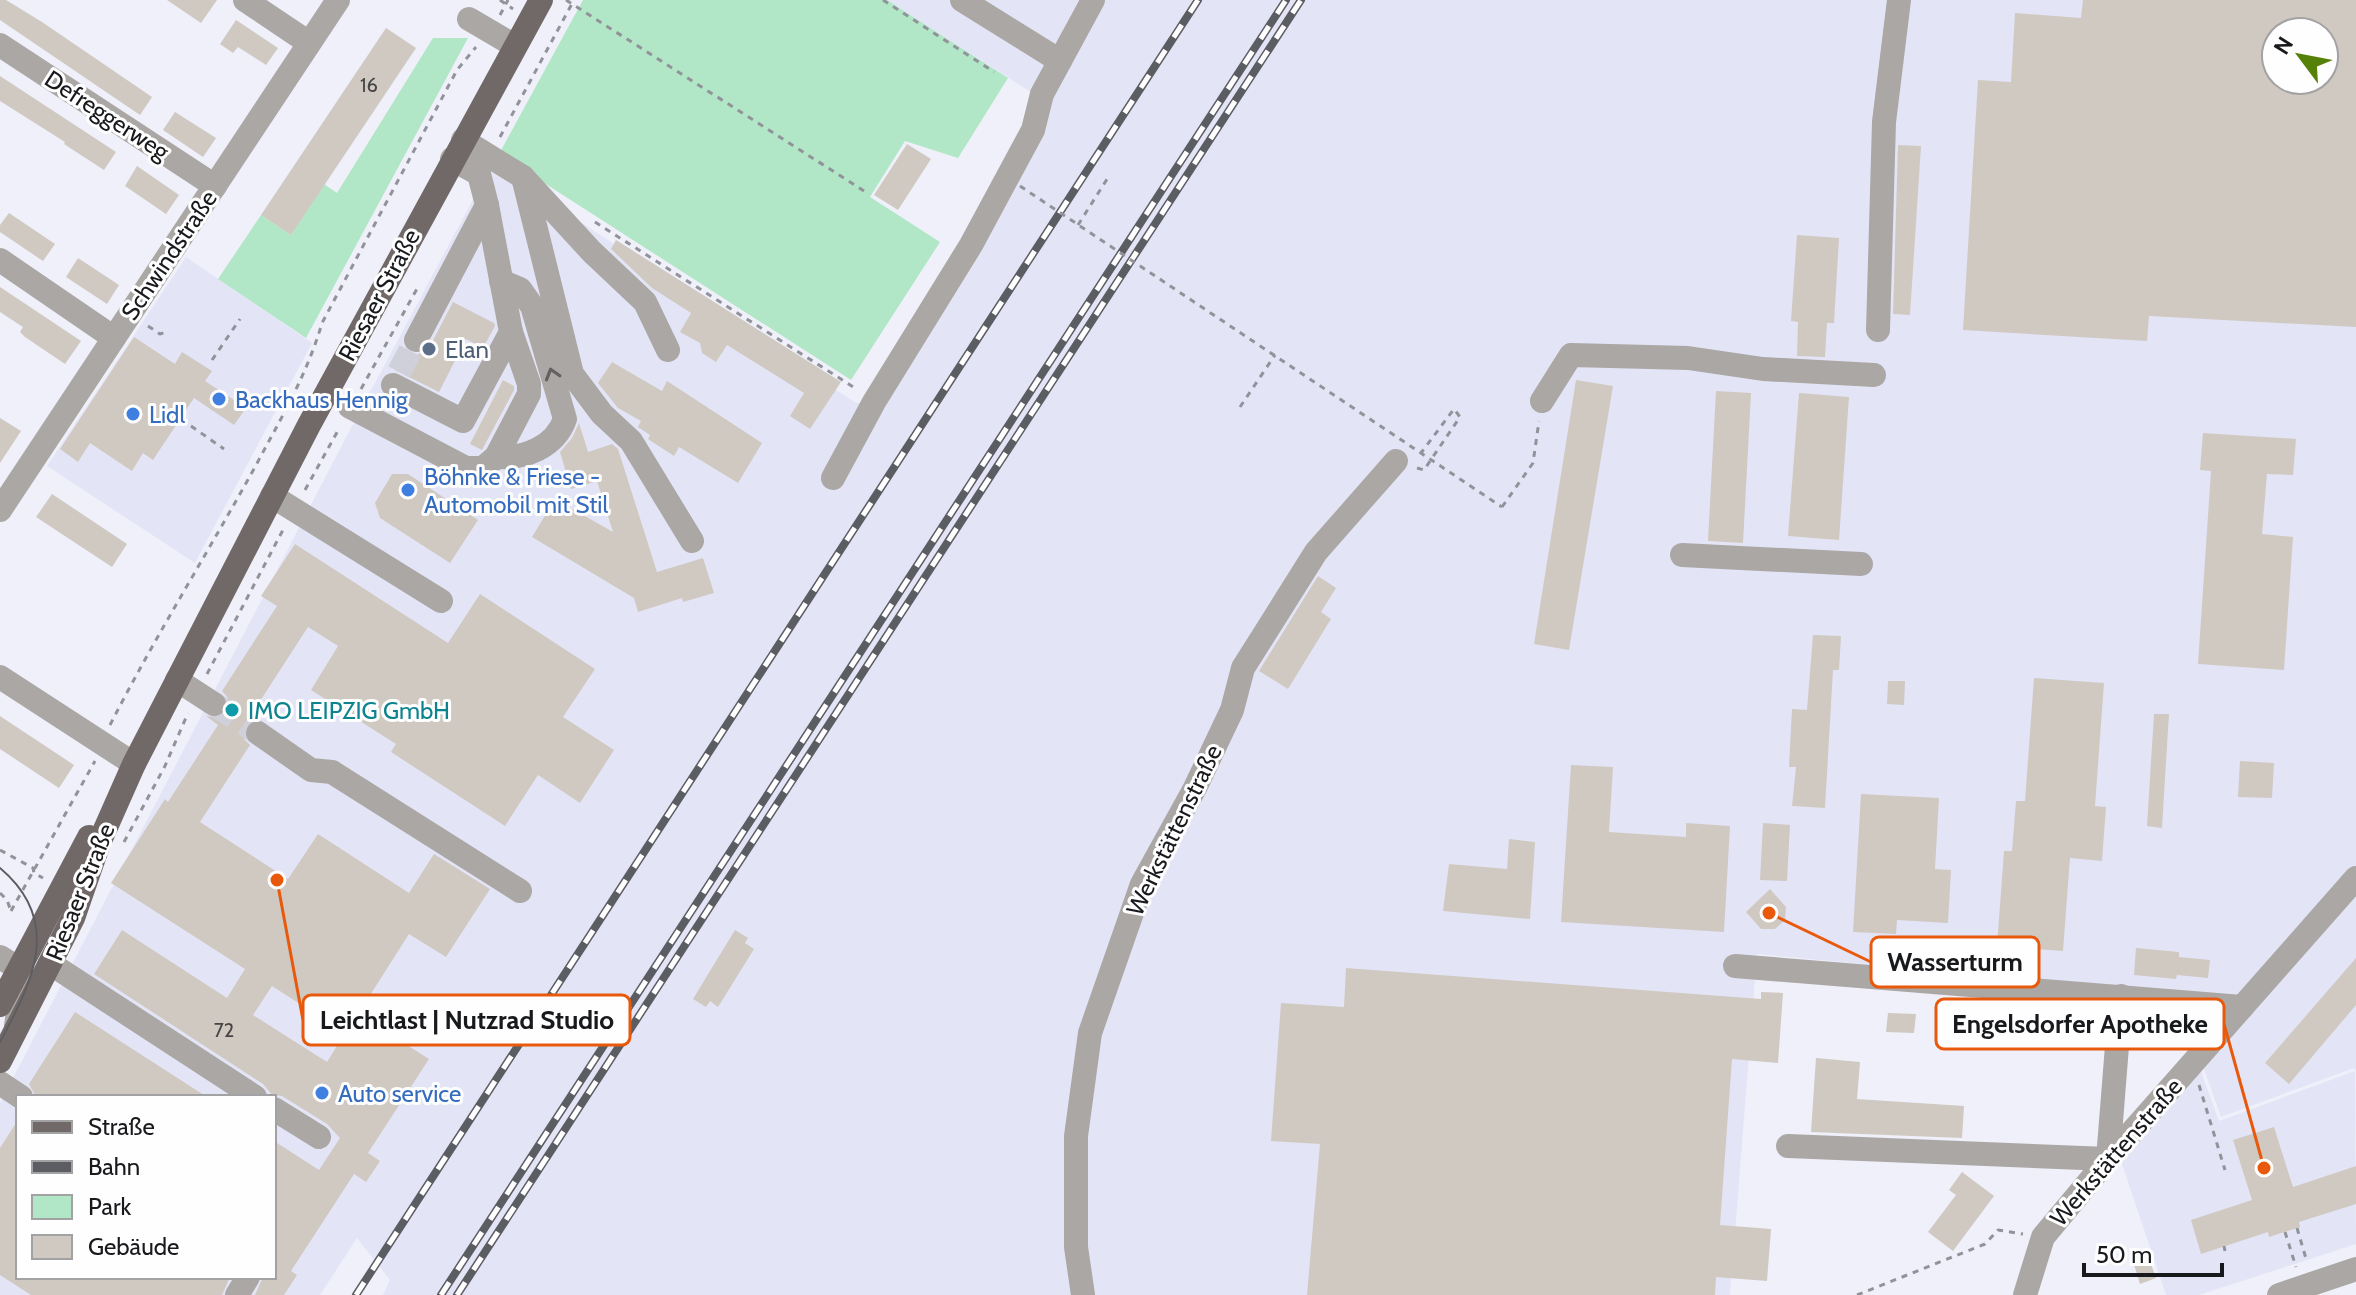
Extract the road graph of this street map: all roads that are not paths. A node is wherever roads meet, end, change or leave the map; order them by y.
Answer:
1 (245, 0) edge
2 (338, 0) edge
3 (541, 0) edge
4 (962, 0) edge
5 (1093, 0) edge
6 (1899, 0) edge
7 (469, 19) dead end
8 (309, 43) junction
9 (0, 45) edge
10 (515, 46) junction
11 (1060, 61) junction
12 (458, 150) junction
13 (523, 177) junction
14 (215, 186) junction
15 (487, 205) junction
16 (0, 260) edge
17 (501, 281) junction
18 (1878, 330) dead end
19 (511, 332) junction
20 (114, 338) junction
21 (416, 340) tunnel mouth
22 (668, 350) dead end
23 (1874, 375) dead end
24 (325, 396) junction
25 (1542, 401) road end
26 (350, 407) junction
27 (463, 421) junction
28 (496, 457) junction
29 (1396, 461) road end
30 (453, 462) junction
31 (10, 474) edge
32 (833, 478) dead end
33 (272, 496) junction
34 (0, 510) edge
35 (692, 541) dead end
36 (1682, 555) dead end
37 (1861, 564) dead end
38 (441, 601) dead end
39 (0, 677) edge
40 (258, 733) tunnel mouth
41 (134, 764) junction
42 (2356, 878) edge
43 (520, 891) dead end
44 (10, 963) edge
45 (51, 964) junction
46 (1735, 966) dead end
47 (2121, 996) junction
48 (0, 1005) edge
49 (2242, 1007) junction
50 (7, 1045) edge
51 (0, 1083) edge
52 (18, 1095) edge
53 (252, 1095) edge
54 (276, 1110) edge
55 (319, 1137) dead end
56 (1788, 1146) dead end
57 (2108, 1159) junction
58 (2356, 1269) edge
59 (1083, 1295) edge
60 (2025, 1295) edge
61 (2279, 1295) edge

1 - 8 street
2 - 8 street, Schwindstraße
3 - 10 main road, Riesaer Straße
4 - 11 street
5 - 11 street
6 - 18 street
7 - 10 street
8 - 14 street, Schwindstraße
9 - 14 street, Defreggerweg
10 - 12 main road, Riesaer Straße
11 - 32 street
12 - 13 street
12 - 15 street
12 - 24 main road, Riesaer Straße
13 - 22 street
13 - 35 street
14 - 20 street, Schwindstraße
15 - 17 street
15 - 21 street
16 - 20 street
17 - 19 street
28 -> 17 street
19 - 27 street
19 - 28 street
20 - 31 street, Schwindstraße
23 - 25 street
24 - 26 street
24 - 33 main road, Riesaer Straße
26 - 27 street
26 - 30 street
27 - 30 street
28 - 30 street
29 - 59 street, Werkstättenstraße
31 - 34 street, Schwindstraße
33 - 38 street
33 - 41 main road, Riesaer Straße
36 - 37 street
39 - 41 street
40 - 43 street
41 - 44 main road, Riesaer Straße
41 - 45 main road, Riesaer Straße
42 - 49 street, Werkstättenstraße
44 - 48 main road, Riesaer Straße
44 - 50 street
45 - 50 main road, Riesaer Straße
45 - 53 street
46 - 47 street
47 - 49 street
47 - 57 street
49 - 57 street, Werkstättenstraße
51 - 52 street
54 - 55 street
56 - 57 street
57 - 60 street, Werkstättenstraße
58 - 61 street

